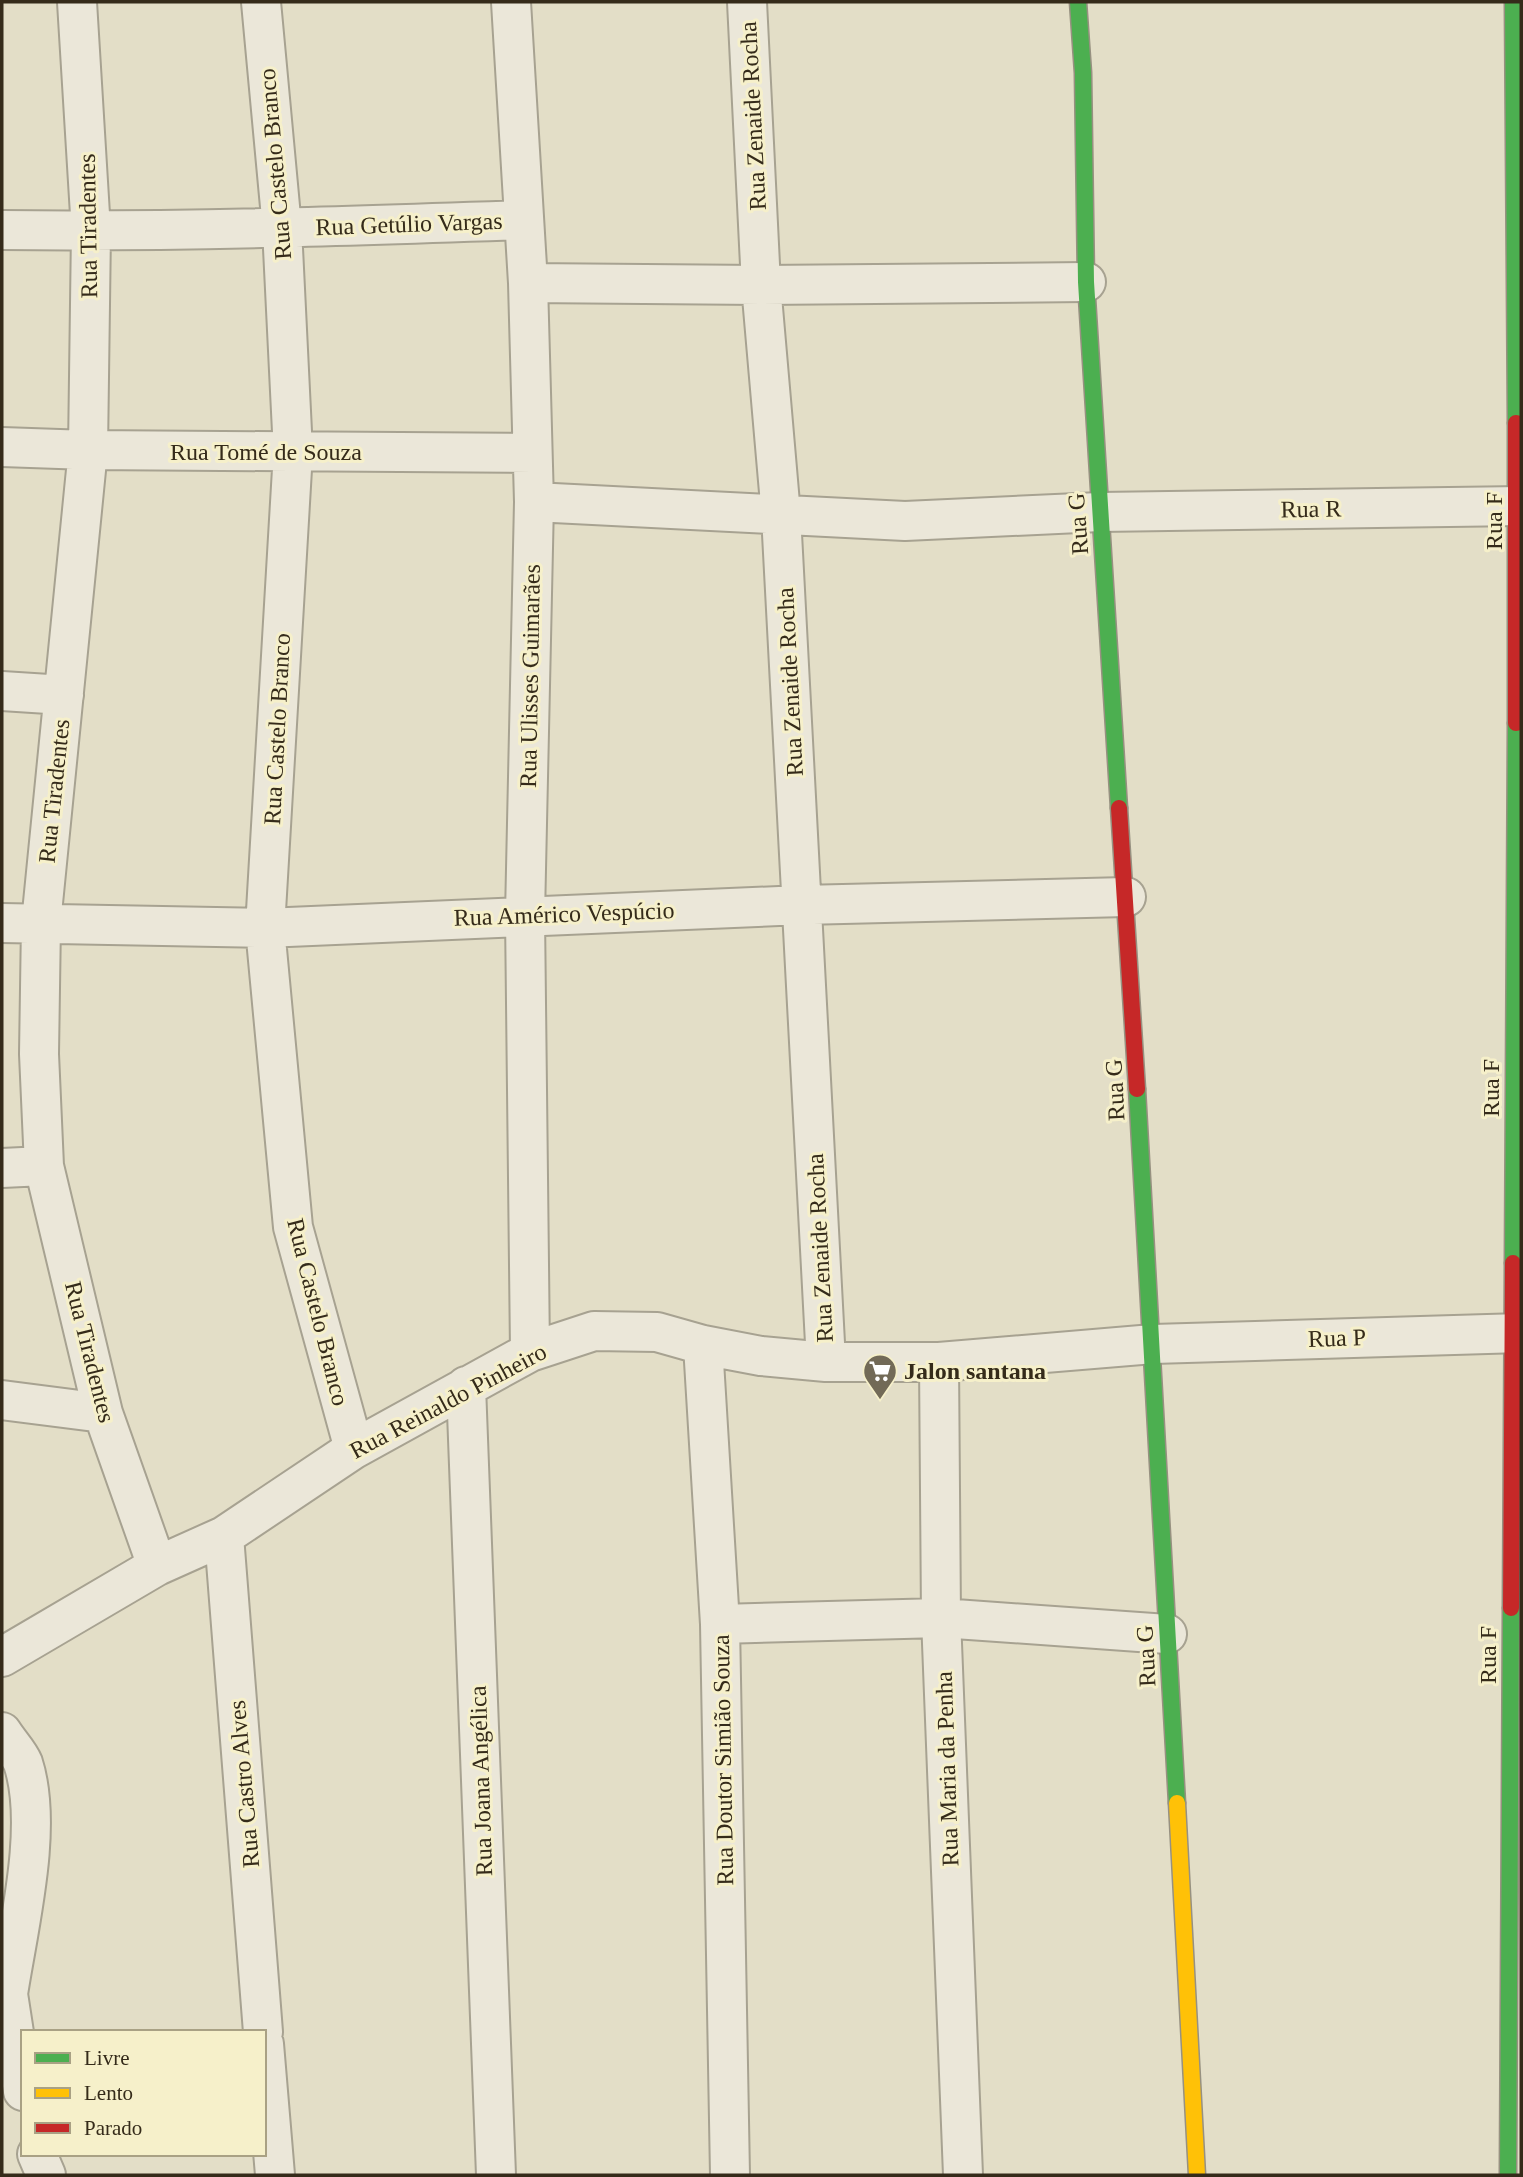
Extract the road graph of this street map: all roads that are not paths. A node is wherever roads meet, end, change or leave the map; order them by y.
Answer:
1 (77, 2) edge
2 (261, 2) edge
3 (511, 2) edge
4 (747, 2) edge
5 (1078, 2) edge
6 (1513, 2) edge
7 (523, 220) junction
8 (282, 228) junction
9 (2, 230) edge
10 (91, 231) junction
11 (1086, 282) junction
12 (528, 283) junction
13 (761, 285) junction
14 (2, 447) edge
15 (88, 450) junction
16 (293, 452) junction
17 (531, 453) junction
18 (534, 502) junction
19 (1519, 506) edge
20 (1100, 512) junction
21 (781, 515) junction
22 (2, 691) edge
23 (64, 695) junction
24 (1126, 897) junction
25 (802, 905) junction
26 (524, 915) junction
27 (2, 923) edge
28 (41, 923) junction
29 (265, 928) junction
30 (44, 1166) junction
31 (2, 1168) edge
32 (1517, 1333) edge
33 (1153, 1344) junction
34 (703, 1345) junction
35 (530, 1352) junction
36 (826, 1362) junction
37 (939, 1362) junction
38 (467, 1387) junction
39 (2, 1400) edge
40 (103, 1413) junction
41 (354, 1449) junction
42 (224, 1536) junction
43 (157, 1566) junction
44 (941, 1618) junction
45 (720, 1624) junction
46 (1167, 1633) junction
47 (2, 1657) edge
48 (2, 1732) edge
49 (5, 1992) edge
50 (263, 2030) edge
51 (266, 2068) edge
52 (21, 2080) edge
53 (38, 2156) edge
54 (46, 2175) edge
55 (275, 2175) edge
56 (496, 2175) edge
57 (730, 2175) edge
58 (963, 2175) edge
59 (1197, 2175) edge
60 (1508, 2175) edge

1 - 10 street, Rua Tiradentes
2 - 8 street, Rua Castelo Branco
3 - 7 street, Rua Ulisses Guimarães
4 - 13 street, Rua Zenaide Rocha
5 - 11 street, Rua G
6 - 19 street, Rua F
7 - 8 street, Rua Getúlio Vargas
7 - 12 street, Rua Ulisses Guimarães
8 - 10 street, Rua Getúlio Vargas
8 - 16 street, Rua Castelo Branco
9 - 10 street, Rua Getúlio Vargas
10 - 15 street, Rua Tiradentes
11 - 13 street
11 - 20 street, Rua G
12 - 13 street
12 - 17 street, Rua Ulisses Guimarães
13 - 21 street, Rua Zenaide Rocha
14 - 15 street, Rua Tomé de Souza
15 - 16 street, Rua Tomé de Souza
15 - 23 street, Rua Tiradentes
16 - 17 street, Rua Tomé de Souza
16 - 29 street, Rua Castelo Branco
17 - 18 street, Rua Ulisses Guimarães
18 - 21 street, Rua R
18 - 26 street, Rua Ulisses Guimarães
19 - 20 street, Rua R
19 - 32 street, Rua F
20 - 21 street, Rua R
20 - 24 street, Rua G
21 - 25 street, Rua Zenaide Rocha
22 - 23 street
23 - 28 street, Rua Tiradentes
24 - 25 street, Rua Américo Vespúcio
24 - 33 street, Rua G
25 - 26 street, Rua Américo Vespúcio
25 - 36 street, Rua Zenaide Rocha
26 - 29 street, Rua Américo Vespúcio
26 - 35 street, Rua Ulisses Guimarães
27 - 28 street, Rua Américo Vespúcio
28 - 29 street, Rua Américo Vespúcio
28 - 30 street, Rua Tiradentes
29 - 41 street, Rua Castelo Branco
30 - 31 street
30 - 40 street, Rua Tiradentes
32 - 33 street, Rua P
32 - 60 street, Rua F
33 - 37 street, Rua Reinaldo Pinheiro
33 - 46 street, Rua G
34 - 35 street, Rua Reinaldo Pinheiro
34 - 36 street, Rua Reinaldo Pinheiro
34 - 45 street, Rua Doutor Simião Souza
35 - 38 street, Rua Reinaldo Pinheiro
36 - 37 street, Rua Reinaldo Pinheiro
37 - 44 street, Rua Maria da Penha
38 - 41 street, Rua Reinaldo Pinheiro
38 - 56 street, Rua Joana Angélica
39 - 40 street
40 - 43 street, Rua Tiradentes
41 - 42 street, Rua Reinaldo Pinheiro
42 - 43 street, Rua Reinaldo Pinheiro
42 - 50 street, Rua Castro Alves
43 - 47 street, Rua Reinaldo Pinheiro
44 - 45 street
44 - 46 street
44 - 58 street, Rua Maria da Penha
45 - 57 street, Rua Doutor Simião Souza
46 - 59 street, Rua G
48 - 49 street
49 - 52 street
51 - 55 street
53 - 54 street

